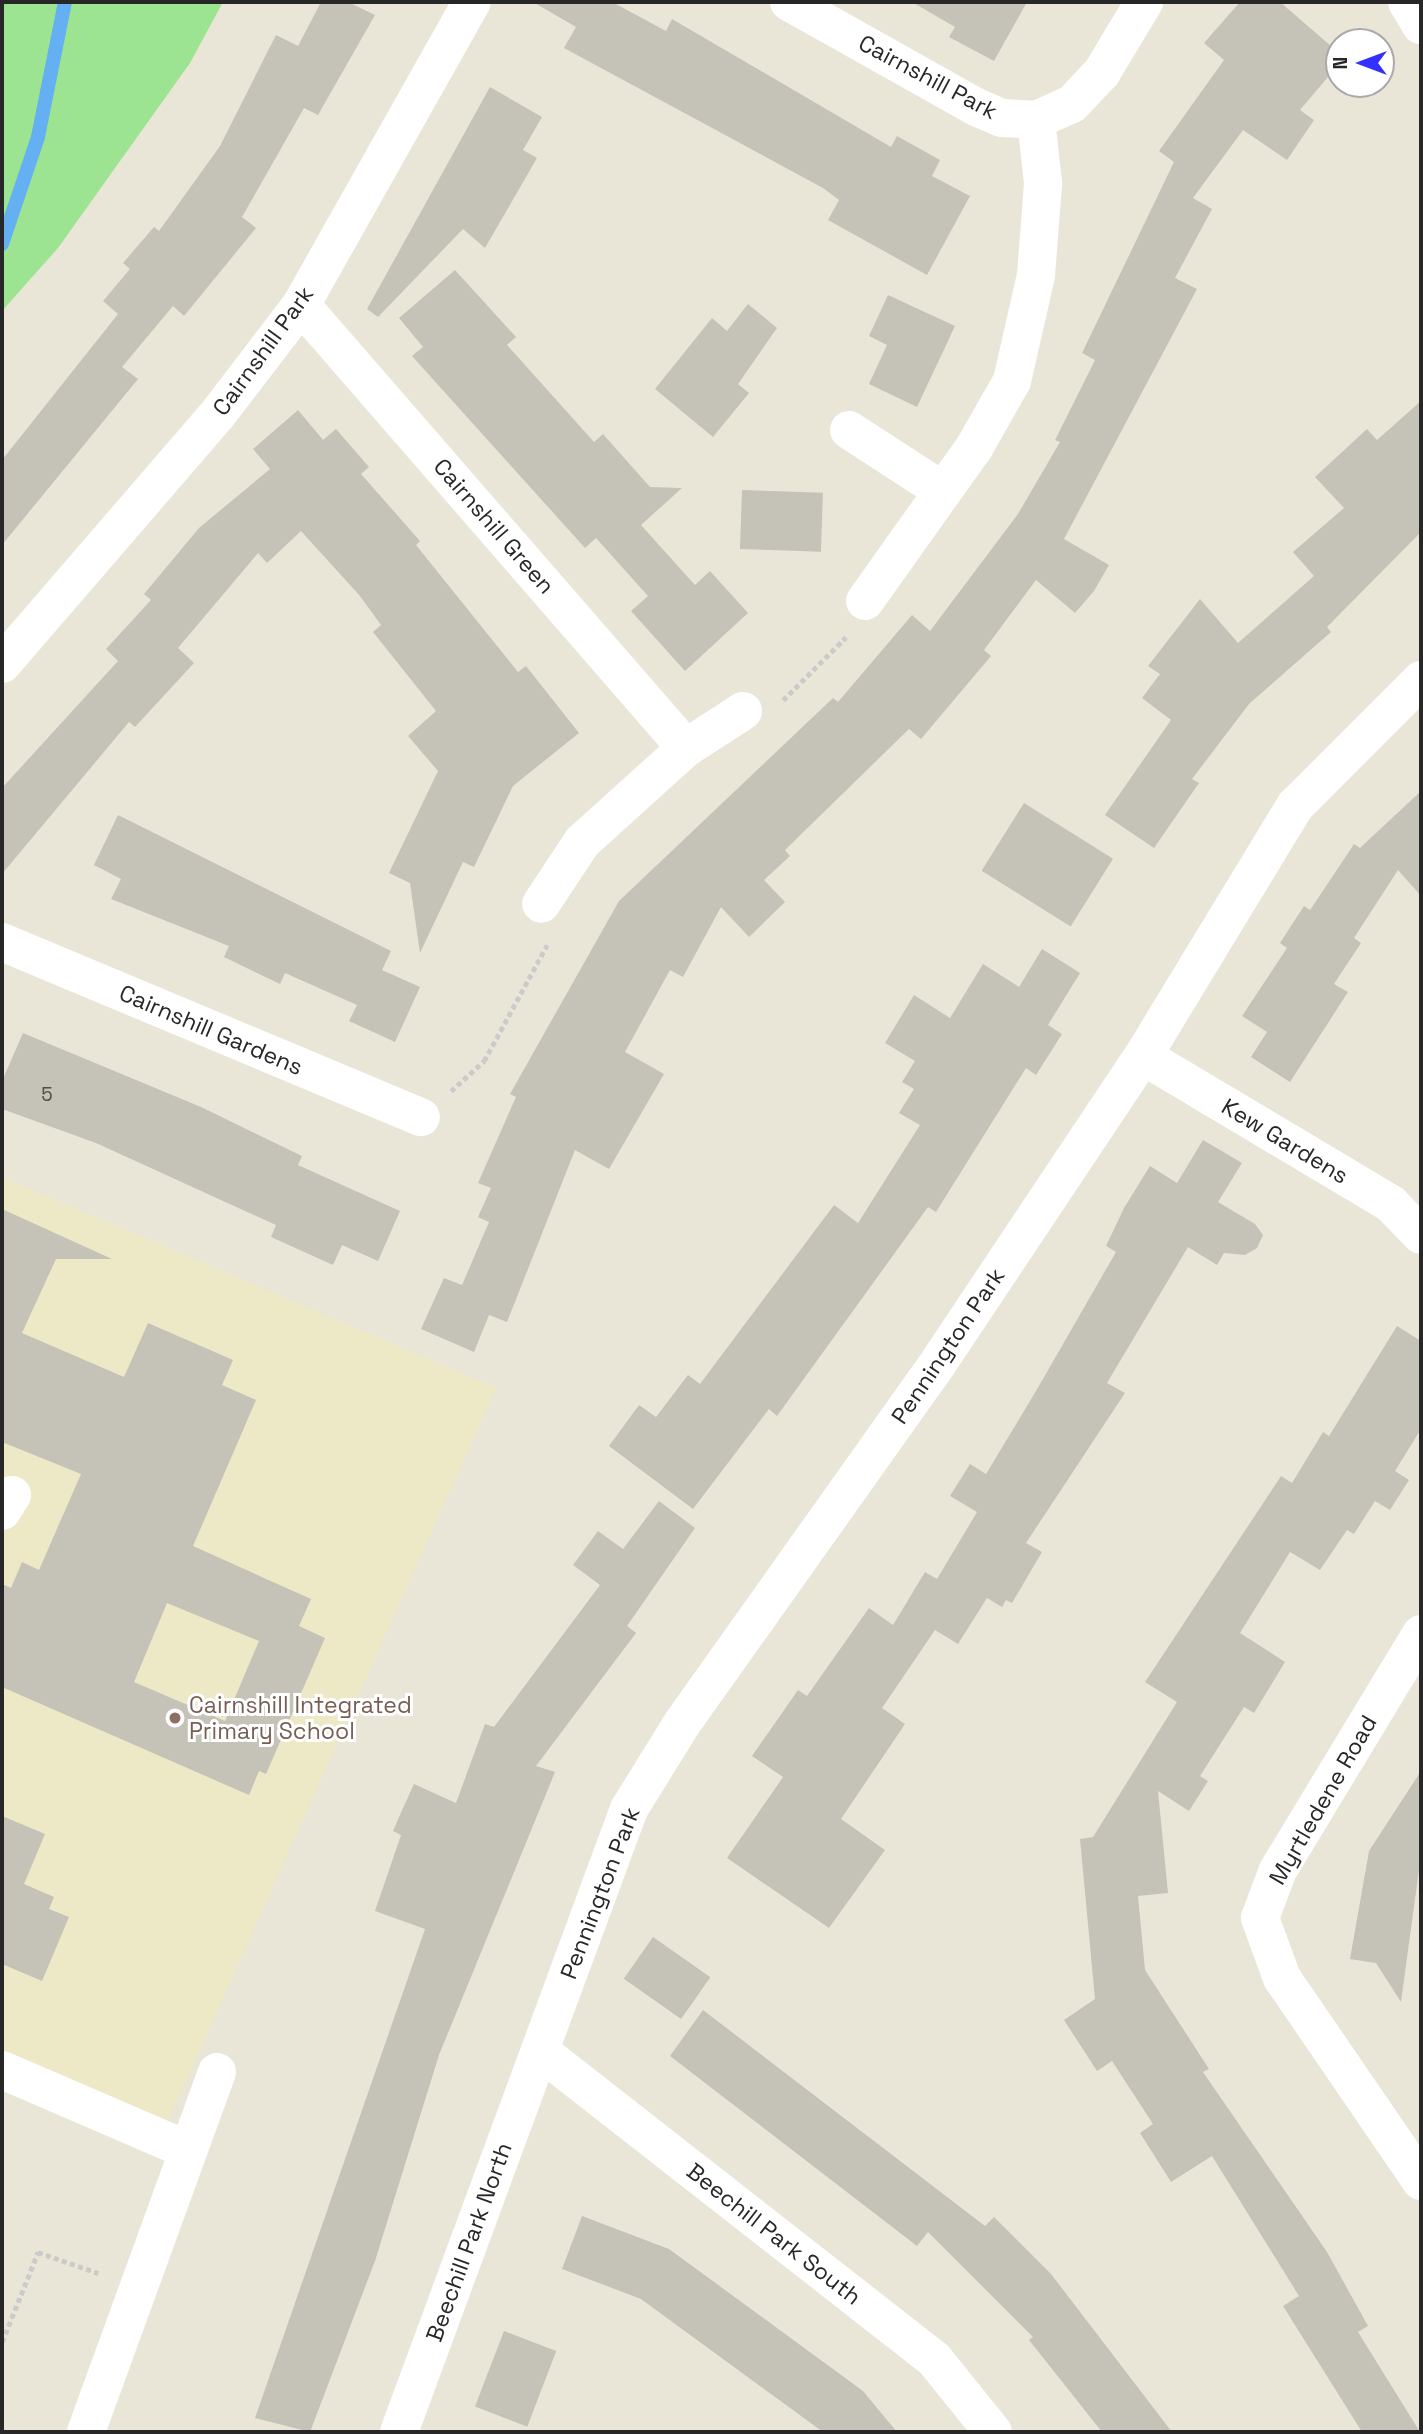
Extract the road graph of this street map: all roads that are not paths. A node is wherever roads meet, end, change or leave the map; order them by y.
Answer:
1 (472, 2) edge
2 (789, 2) edge
3 (1144, 2) edge
4 (1407, 2) edge
5 (1421, 25) edge
6 (1036, 120) junction
7 (301, 305) junction
8 (849, 429) dead end
9 (943, 491) junction
10 (865, 601) road end
11 (2, 664) edge
12 (1421, 680) edge
13 (743, 711) road end
14 (687, 748) junction
15 (541, 904) road end
16 (2, 942) edge
17 (1143, 1056) junction
18 (421, 1117) road end
19 (1421, 1235) edge
20 (1421, 1634) edge
21 (540, 2051) junction
22 (2, 2070) edge
23 (217, 2072) dead end
24 (185, 2149) junction
25 (1421, 2181) edge
26 (86, 2432) edge
27 (399, 2432) edge
28 (993, 2432) edge

1 - 7 street, Cairnshill Park
2 - 6 street, Cairnshill Park
3 - 6 street, Cairnshill Park
4 - 5 street
6 - 9 street
7 - 11 street, Cairnshill Park
7 - 14 street, Cairnshill Green
8 - 9 street
9 - 10 street
12 - 17 street, Pennington Park
13 - 14 street
14 - 15 street
16 - 18 street, Cairnshill Gardens
17 - 19 street, Kew Gardens
17 - 21 street, Pennington Park
20 - 25 street, Myrtledene Road
21 - 27 street, Beechill Park North
21 - 28 street, Beechill Park South
22 - 24 street
23 - 24 street
24 - 26 street

